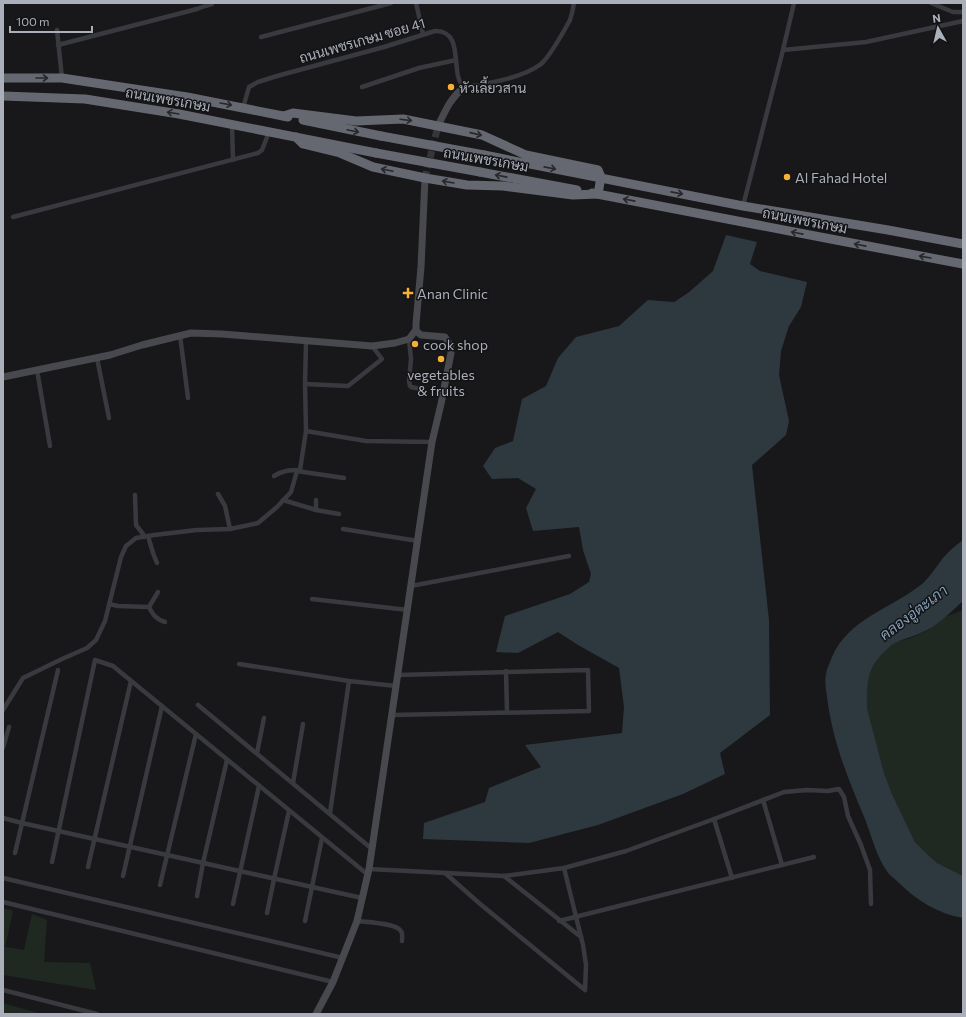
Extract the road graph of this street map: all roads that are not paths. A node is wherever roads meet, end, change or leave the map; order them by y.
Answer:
1 (391, 3) edge
2 (416, 3) edge
3 (574, 3) edge
4 (794, 3) edge
5 (931, 3) edge
6 (212, 4) dead end
7 (963, 12) edge
8 (963, 21) edge
9 (57, 30) dead end
10 (424, 34) junction
11 (261, 37) dead end
12 (58, 45) junction
13 (783, 50) junction
14 (456, 60) junction
15 (3, 78) edge
16 (62, 78) junction
17 (362, 87) dead end
18 (464, 87) junction
19 (3, 96) edge
20 (243, 108) junction
21 (284, 116) junction
22 (232, 125) junction
23 (438, 126) junction
24 (270, 132) junction
25 (296, 137) junction
26 (233, 160) junction
27 (600, 177) junction
28 (425, 178) junction
29 (598, 194) junction
30 (743, 206) junction
31 (13, 217) dead end
32 (963, 244) edge
33 (963, 264) edge
34 (415, 331) dead end
35 (180, 335) junction
36 (409, 339) junction
37 (306, 342) junction
38 (372, 346) junction
39 (97, 358) junction
40 (37, 370) junction
41 (3, 377) edge
42 (305, 384) junction
43 (421, 388) dead end
44 (188, 398) dead end
45 (109, 418) dead end
46 (306, 431) junction
47 (432, 442) junction
48 (50, 446) dead end
49 (299, 470) junction
50 (274, 476) dead end
51 (344, 478) dead end
52 (218, 494) dead end
53 (135, 495) dead end
54 (283, 500) junction
55 (316, 500) dead end
56 (316, 510) junction
57 (338, 514) dead end
58 (230, 529) junction
59 (343, 529) dead end
60 (146, 536) junction
61 (418, 540) junction
62 (569, 556) dead end
63 (158, 563) dead end
64 (411, 586) junction
65 (158, 592) dead end
66 (312, 599) dead end
67 (109, 604) junction
68 (150, 607) junction
69 (408, 610) junction
70 (165, 622) dead end
71 (239, 664) dead end
72 (58, 670) dead end
73 (506, 672) junction
74 (398, 675) junction
75 (131, 681) junction
76 (349, 681) junction
77 (396, 686) junction
78 (198, 705) dead end
79 (162, 706) junction
80 (3, 710) edge
81 (507, 712) junction
82 (392, 715) junction
83 (264, 718) dead end
84 (302, 724) dead end
85 (9, 727) dead end
86 (196, 734) junction
87 (3, 748) edge
88 (257, 753) junction
89 (227, 760) junction
90 (293, 783) junction
91 (259, 786) junction
92 (763, 800) junction
93 (289, 811) junction
94 (330, 814) junction
95 (3, 818) edge
96 (714, 819) junction
97 (22, 823) junction
98 (58, 831) junction
99 (322, 838) junction
100 (94, 839) junction
101 (129, 847) junction
102 (372, 849) junction
103 (15, 853) dead end
104 (167, 855) junction
105 (814, 857) dead end
106 (52, 862) dead end
107 (203, 863) junction
108 (782, 865) junction
109 (88, 867) dead end
110 (564, 868) junction
111 (241, 872) junction
112 (368, 872) junction
113 (445, 873) junction
114 (123, 876) dead end
115 (504, 876) junction
116 (3, 878) edge
117 (732, 878) junction
118 (274, 879) junction
119 (160, 885) dead end
120 (312, 888) junction
121 (197, 896) dead end
122 (362, 898) junction
123 (3, 902) edge
124 (233, 904) dead end
125 (871, 904) dead end
126 (267, 914) dead end
127 (577, 917) junction
128 (305, 921) dead end
129 (358, 921) junction
130 (559, 921) junction
131 (581, 937) junction
132 (402, 941) dead end
133 (343, 958) junction
134 (334, 982) junction
135 (3, 990) edge
136 (97, 1014) edge
137 (316, 1014) edge

1 - 11 street
2 - 10 street
3 - 18 street
4 - 13 street
5 - 7 street
6 - 12 street
8 - 13 street
9 - 12 street
10 - 14 street, ถนนเพชรเกษม ซอย 41
10 - 20 street, ถนนเพชรเกษม ซอย 41
12 - 16 street
13 - 30 street
14 - 17 street
14 - 18 street, ถนนเพชรเกษม ซอย 41
15 -> 16 highway, ถนนเพชรเกษม
16 -> 20 highway, ถนนเพชรเกษม
18 - 23 street
22 -> 19 highway, ถนนเพชรเกษม
20 - 21 highway, ถนนเพชรเกษม
21 -> 23 highway
21 -> 27 highway, ถนนเพชรเกษม, bridge
22 - 24 highway, ถนนเพชรเกษม
22 - 26 street
23 -> 27 highway
24 - 25 highway, ถนนเพชรเกษม
24 - 26 street
28 -> 25 highway
29 -> 25 highway, ถนนเพชรเกษม, bridge
26 - 31 street
27 - 29 highway
27 -> 30 highway, ถนนเพชรเกษม
29 -> 28 highway
28 - 47 street
33 -> 29 highway, ถนนเพชรเกษม
30 - 32 highway, ถนนเพชรเกษม
34 - 36 street
35 - 37 street
35 - 39 street
35 - 44 street
36 - 38 street
36 - 43 street
37 - 38 street
37 - 42 street
38 - 42 street
39 - 40 street
39 - 45 street
40 - 41 street
40 - 48 street
42 - 46 street
46 - 47 street
46 - 49 street
47 - 61 street
49 - 50 street
49 - 51 street
49 - 54 street
52 - 58 street
53 - 60 street
54 - 56 street
54 - 58 street
55 - 56 street
56 - 57 street
58 - 60 street
59 - 61 street
60 - 63 street
60 - 67 street
61 - 64 street
62 - 64 street
64 - 69 street
65 - 68 street
66 - 69 street
67 - 68 street
67 - 80 street
68 - 70 street
69 - 74 street
71 - 76 street
72 - 97 street
73 - 74 street
73 - 81 street
73 - 81 street
74 - 77 street
75 - 79 street
75 - 98 street
75 - 100 street
76 - 77 street
76 - 94 street
77 - 82 street
78 - 88 street
79 - 86 street
79 - 101 street
81 - 82 street
82 - 102 street
83 - 88 street
84 - 90 street
85 - 87 street
86 - 89 street
86 - 104 street
88 - 90 street
89 - 91 street
89 - 107 street
90 - 94 street
91 - 93 street
91 - 111 street
92 - 96 street
92 - 108 street
92 - 125 street
93 - 99 street
93 - 118 street
94 - 102 street
95 - 97 street
96 - 110 street
96 - 117 street
97 - 98 street
97 - 103 street
98 - 100 street
98 - 106 street
99 - 112 street
99 - 120 street
100 - 101 street
100 - 109 street
101 - 104 street
101 - 114 street
102 - 112 street
104 - 107 street
104 - 119 street
105 - 108 street
107 - 111 street
107 - 121 street
108 - 117 street
110 - 115 street
110 - 127 street
111 - 118 street
111 - 124 street
112 - 113 street
112 - 122 street
113 - 115 street
113 - 131 street
115 - 130 street
116 - 133 street
117 - 127 street
118 - 120 street
118 - 126 street
120 - 122 street
120 - 128 street
122 - 129 street
123 - 134 street
127 - 130 street
127 - 131 street
129 - 132 street
129 - 133 street
130 - 131 street
133 - 134 street
134 - 137 street
135 - 136 street

